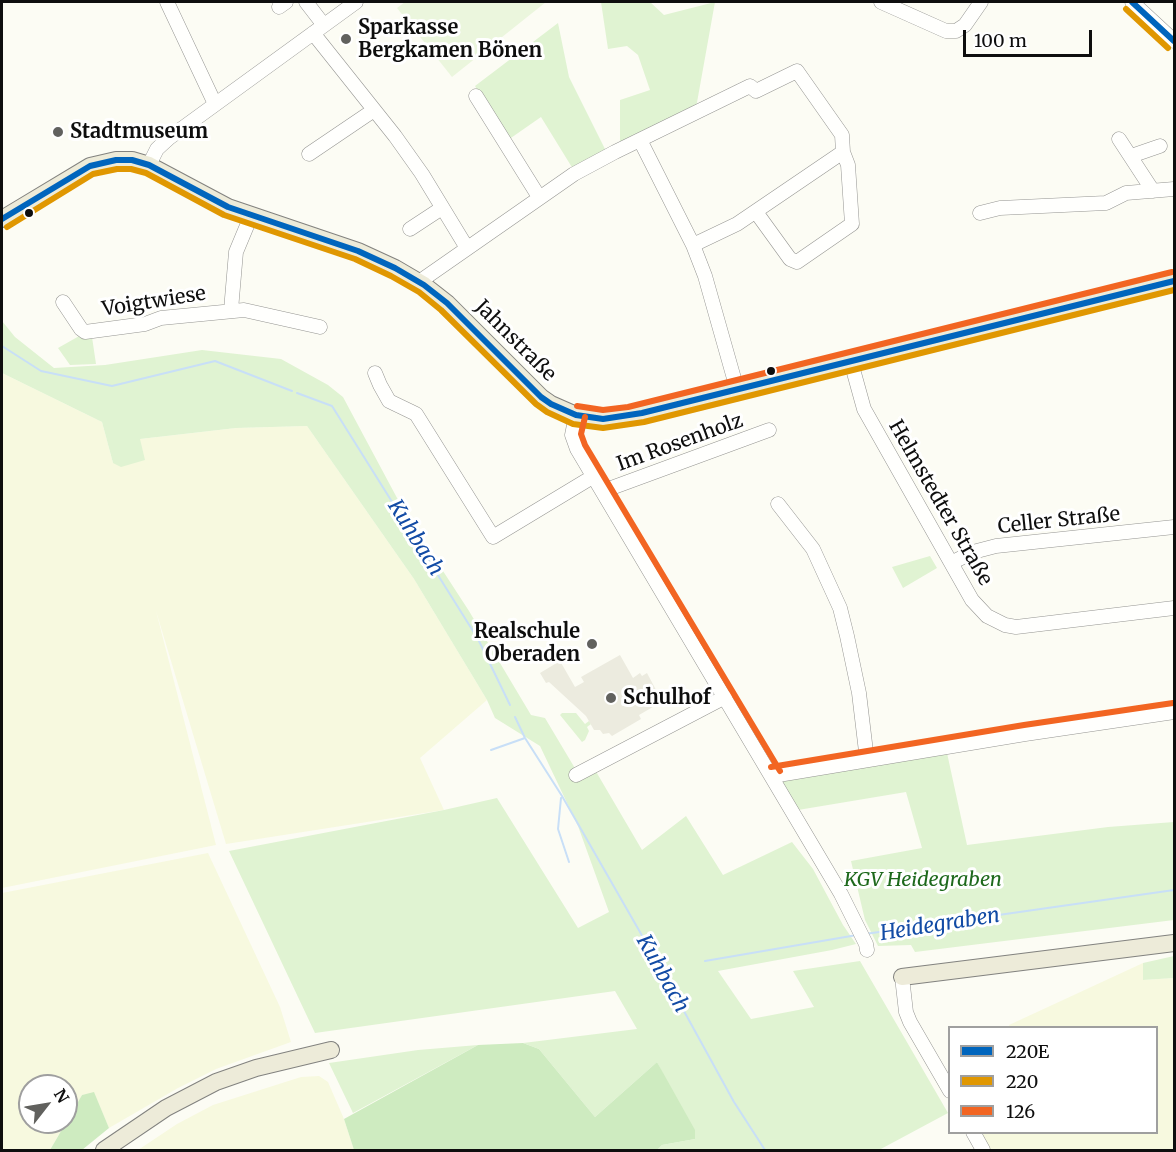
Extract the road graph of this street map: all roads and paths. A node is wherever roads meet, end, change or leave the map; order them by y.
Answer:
1 (167, 2) edge
2 (306, 2) edge
3 (356, 2) edge
4 (881, 2) edge
5 (981, 2) edge
6 (1132, 2) edge
7 (318, 28) junction
8 (1174, 41) edge
9 (476, 96) dead end
10 (215, 104) junction
11 (374, 110) junction
12 (1119, 139) dead end
13 (640, 140) junction
14 (1160, 146) dead end
15 (843, 152) junction
16 (309, 154) dead end
17 (1131, 156) junction
18 (149, 165) junction
19 (1174, 189) edge
20 (1153, 191) junction
21 (539, 197) junction
22 (442, 208) junction
23 (756, 212) junction
24 (980, 213) dead end
25 (251, 216) junction
26 (2, 219) edge
27 (410, 229) dead end
28 (693, 245) junction
29 (467, 248) junction
30 (1174, 280) edge
31 (419, 282) junction
32 (63, 302) dead end
33 (231, 310) junction
34 (320, 327) dead end
35 (851, 362) junction
36 (375, 373) dead end
37 (737, 389) junction
38 (576, 415) junction
39 (769, 430) dead end
40 (594, 476) junction
41 (603, 491) junction
42 (778, 504) dead end
43 (1174, 527) edge
44 (951, 563) junction
45 (1174, 608) edge
46 (725, 697) junction
47 (1174, 712) edge
48 (867, 760) junction
49 (576, 775) dead end
50 (772, 776) junction
51 (1174, 944) edge
52 (866, 945) dead end
53 (902, 977) joint
54 (331, 1050) dead end
55 (948, 1088) edge
56 (974, 1134) edge
57 (104, 1150) edge
58 (983, 1150) edge

1 - 10 street
2 - 7 street
3 - 7 street
4 - 5 street
6 - 8 street
7 - 10 street
7 - 11 street
9 - 21 street
10 - 18 street
11 - 16 street
11 - 22 street
12 - 17 street
13 - 15 street
13 - 21 street
13 - 28 street
14 - 17 street
15 - 23 street
15 - 23 street
17 - 20 street
18 - 25 main road, Jahnstraße
18 - 26 main road, Jahnstraße
19 - 20 street
20 - 24 street
21 - 29 street
22 - 27 street
22 - 29 street
23 - 28 street
25 - 31 main road, Jahnstraße
25 - 33 street, Voigtwiese
28 - 37 street
29 - 31 street
30 - 35 main road, Jahnstraße
31 - 38 main road, Jahnstraße
32 - 33 street, Voigtwiese
33 - 34 street, Voigtwiese
35 - 37 main road, Jahnstraße
35 - 44 street, Helmstedter Straße
36 - 40 street
37 - 38 main road, Jahnstraße
38 - 40 street
39 - 41 street, Im Rosenholz
40 - 41 street
41 - 46 street
42 - 48 street
43 - 44 street, Celler Straße
44 - 45 street, Helmstedter Straße
46 - 49 street
46 - 50 street
47 - 48 street
48 - 50 street
50 - 52 street
51 - 53 main road
53 - 55 street
54 - 57 main road
56 - 58 street

